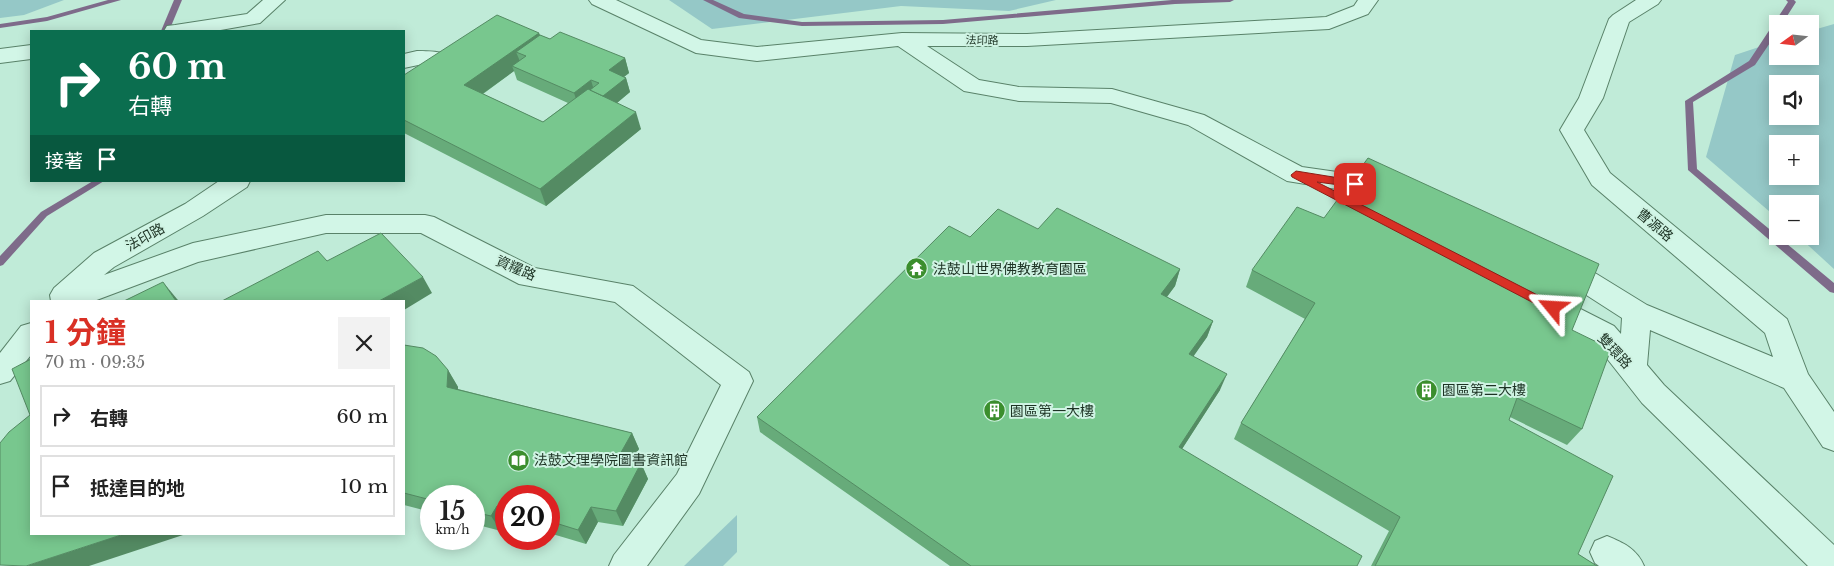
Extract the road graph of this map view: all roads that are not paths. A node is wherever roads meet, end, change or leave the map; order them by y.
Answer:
1 (275, 0) edge
2 (599, 0) edge
3 (1368, 0) edge
4 (1651, 0) edge
5 (253, 25) edge
6 (188, 30) edge
7 (902, 39) junction
8 (30, 52) edge
9 (0, 56) edge
10 (405, 61) edge
11 (454, 64) edge
12 (1296, 175) junction
13 (236, 182) edge
14 (1412, 195) edge
15 (1357, 206) edge
16 (1539, 251) edge
17 (1515, 288) edge
18 (59, 300) edge
19 (69, 300) edge
20 (1637, 313) junction
21 (30, 335) edge
22 (1632, 370) junction
23 (0, 372) edge
24 (1795, 379) junction
25 (1834, 438) edge
26 (626, 566) edge
27 (1832, 566) edge

1 - 5 street
2 - 7 street, 法印路
3 - 7 street, 法印路
4 - 24 street, 曹源路
5 - 6 street
7 - 12 street
8 - 9 street
10 - 11 street
12 - 14 street
12 - 15 street
13 - 18 street, 法印路
16 - 20 street
17 - 22 street, 雙環路
19 - 26 street, 資糧路
20 - 22 street
20 - 24 street
21 - 23 street
22 - 27 street, 雙環路
24 - 25 street, 曹源路

